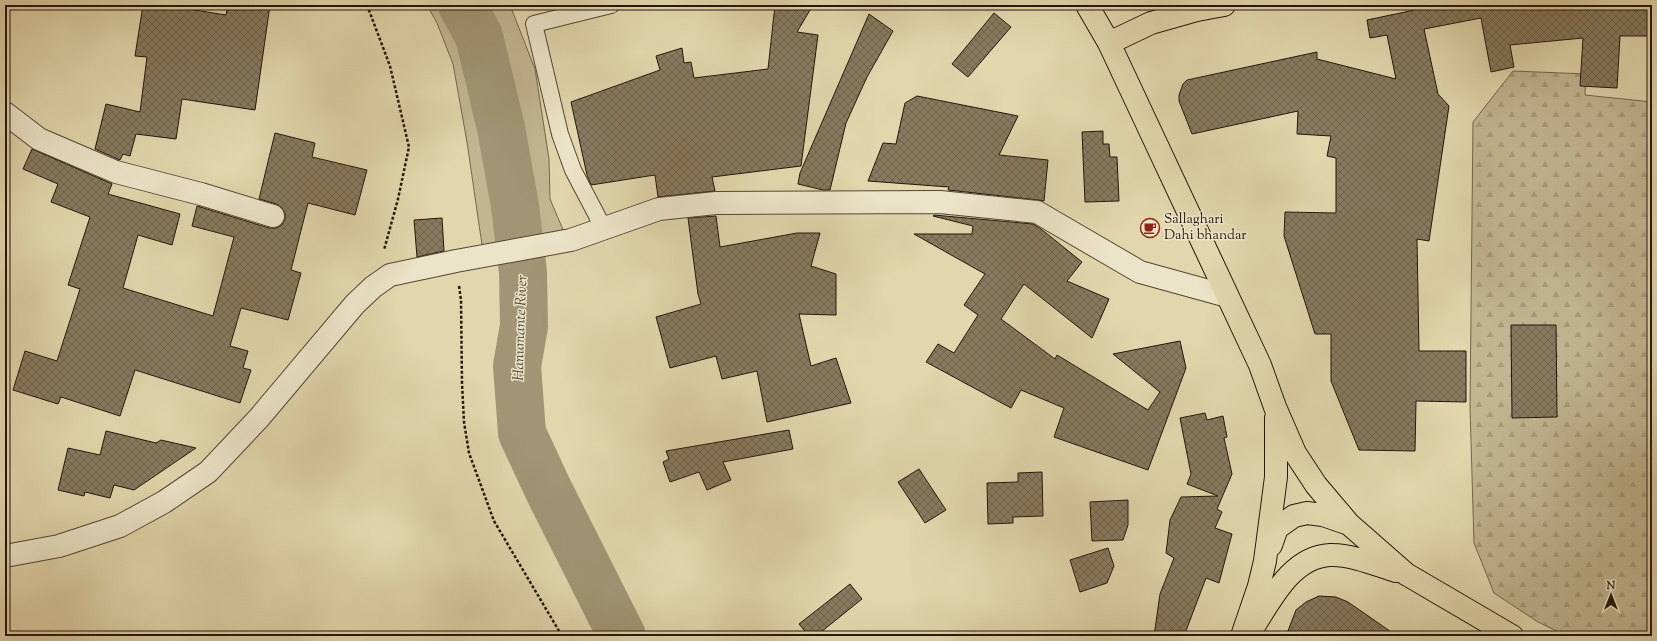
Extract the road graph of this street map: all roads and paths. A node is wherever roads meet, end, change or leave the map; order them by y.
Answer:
1 (367, 5) edge
2 (611, 5) edge
3 (1087, 5) edge
4 (1224, 5) edge
5 (1109, 43) junction
6 (5, 112) edge
7 (273, 216) dead end
8 (604, 229) junction
9 (464, 259) junction
10 (372, 287) junction
11 (1227, 296) junction
12 (1275, 407) junction
13 (1349, 524) junction
14 (5, 556) edge
15 (1265, 562) junction
16 (1406, 574) junction
17 (562, 636) edge
18 (1242, 636) edge
19 (1247, 636) edge
20 (1512, 636) edge

1 - 10 path
2 - 8 lane
3 - 5 main road
4 - 5 main road
5 - 11 main road
6 - 7 street
8 - 9 street
8 - 11 street
9 - 10 street
9 - 17 path
10 - 14 street
11 - 12 main road
12 - 13 main road
12 - 15 main road
13 - 15 main road
13 - 16 main road
15 - 18 main road
16 - 19 main road
16 - 20 main road

